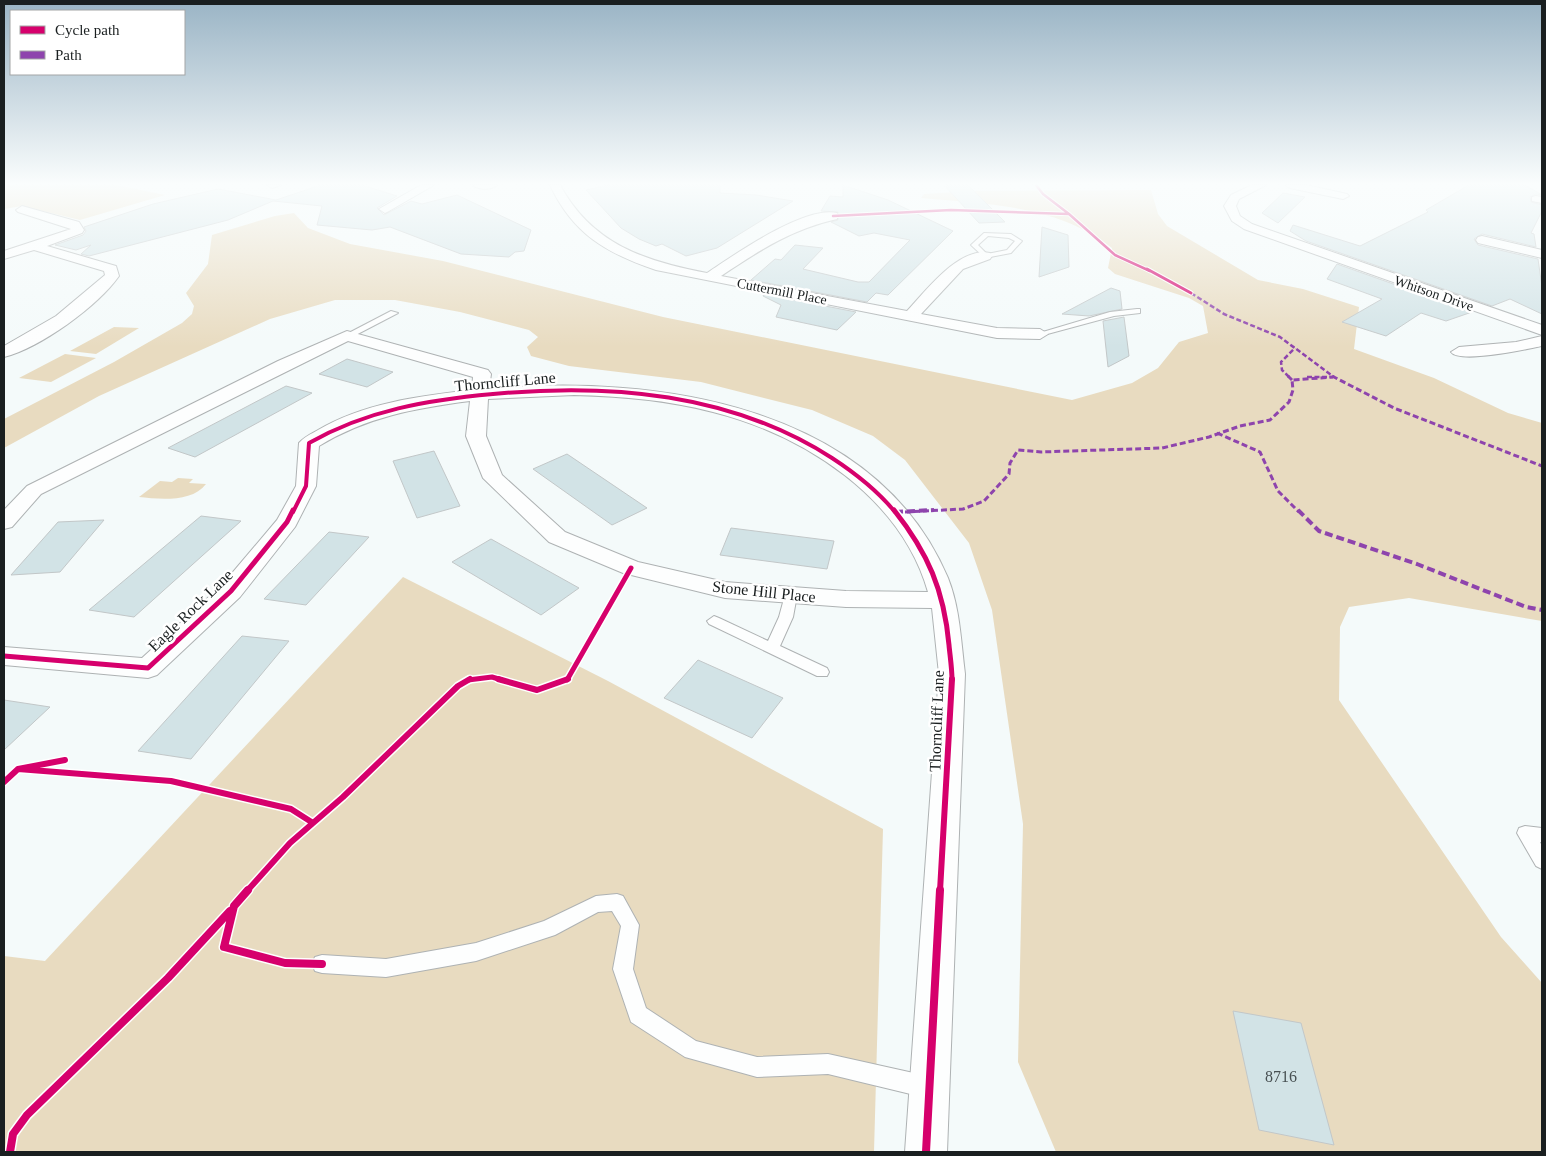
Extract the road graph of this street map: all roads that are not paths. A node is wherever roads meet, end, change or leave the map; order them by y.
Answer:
1 (53, 239) edge
2 (598, 239) edge
3 (770, 239) edge
4 (981, 239) edge
5 (1016, 239) edge
6 (1278, 239) edge
7 (1482, 240) dead end
8 (34, 246) junction
9 (1542, 254) edge
10 (4, 255) edge
11 (985, 256) junction
12 (710, 277) junction
13 (1137, 310) dead end
14 (394, 312) dead end
15 (910, 316) junction
16 (1542, 330) edge
17 (1040, 334) joint
18 (347, 336) junction
19 (1542, 341) edge
20 (4, 352) edge
21 (1459, 352) dead end
22 (479, 394) junction
23 (309, 443) joint
24 (4, 522) edge
25 (791, 595) junction
26 (943, 600) junction
27 (714, 621) dead end
28 (772, 648) junction
29 (4, 656) edge
30 (822, 672) dead end
31 (1542, 835) edge
32 (1542, 861) edge
33 (322, 964) dead end
34 (931, 1088) junction
35 (926, 1152) edge

1 - 8 street
2 - 12 street, Cuttermill Place
3 - 12 street
4 - 11 lane
5 - 11 lane
6 - 16 street, Whitson Drive
7 - 9 street
8 - 10 street
8 - 20 street
11 - 15 street
12 - 15 street, Cuttermill Place
13 - 17 lane
14 - 18 lane
15 - 17 street, Cuttermill Place
18 - 22 street
18 - 24 street
19 - 21 street
22 - 23 street, Thorncliff Lane
22 - 25 street, Stone Hill Place
22 - 26 street, Thorncliff Lane
23 - 29 street, Eagle Rock Lane
25 - 26 street, Stone Hill Place
25 - 28 lane
26 - 34 street, Thorncliff Lane
27 - 28 lane
28 - 30 lane
31 - 32 lane
33 - 34 lane
34 - 35 street, Thorncliff Lane

